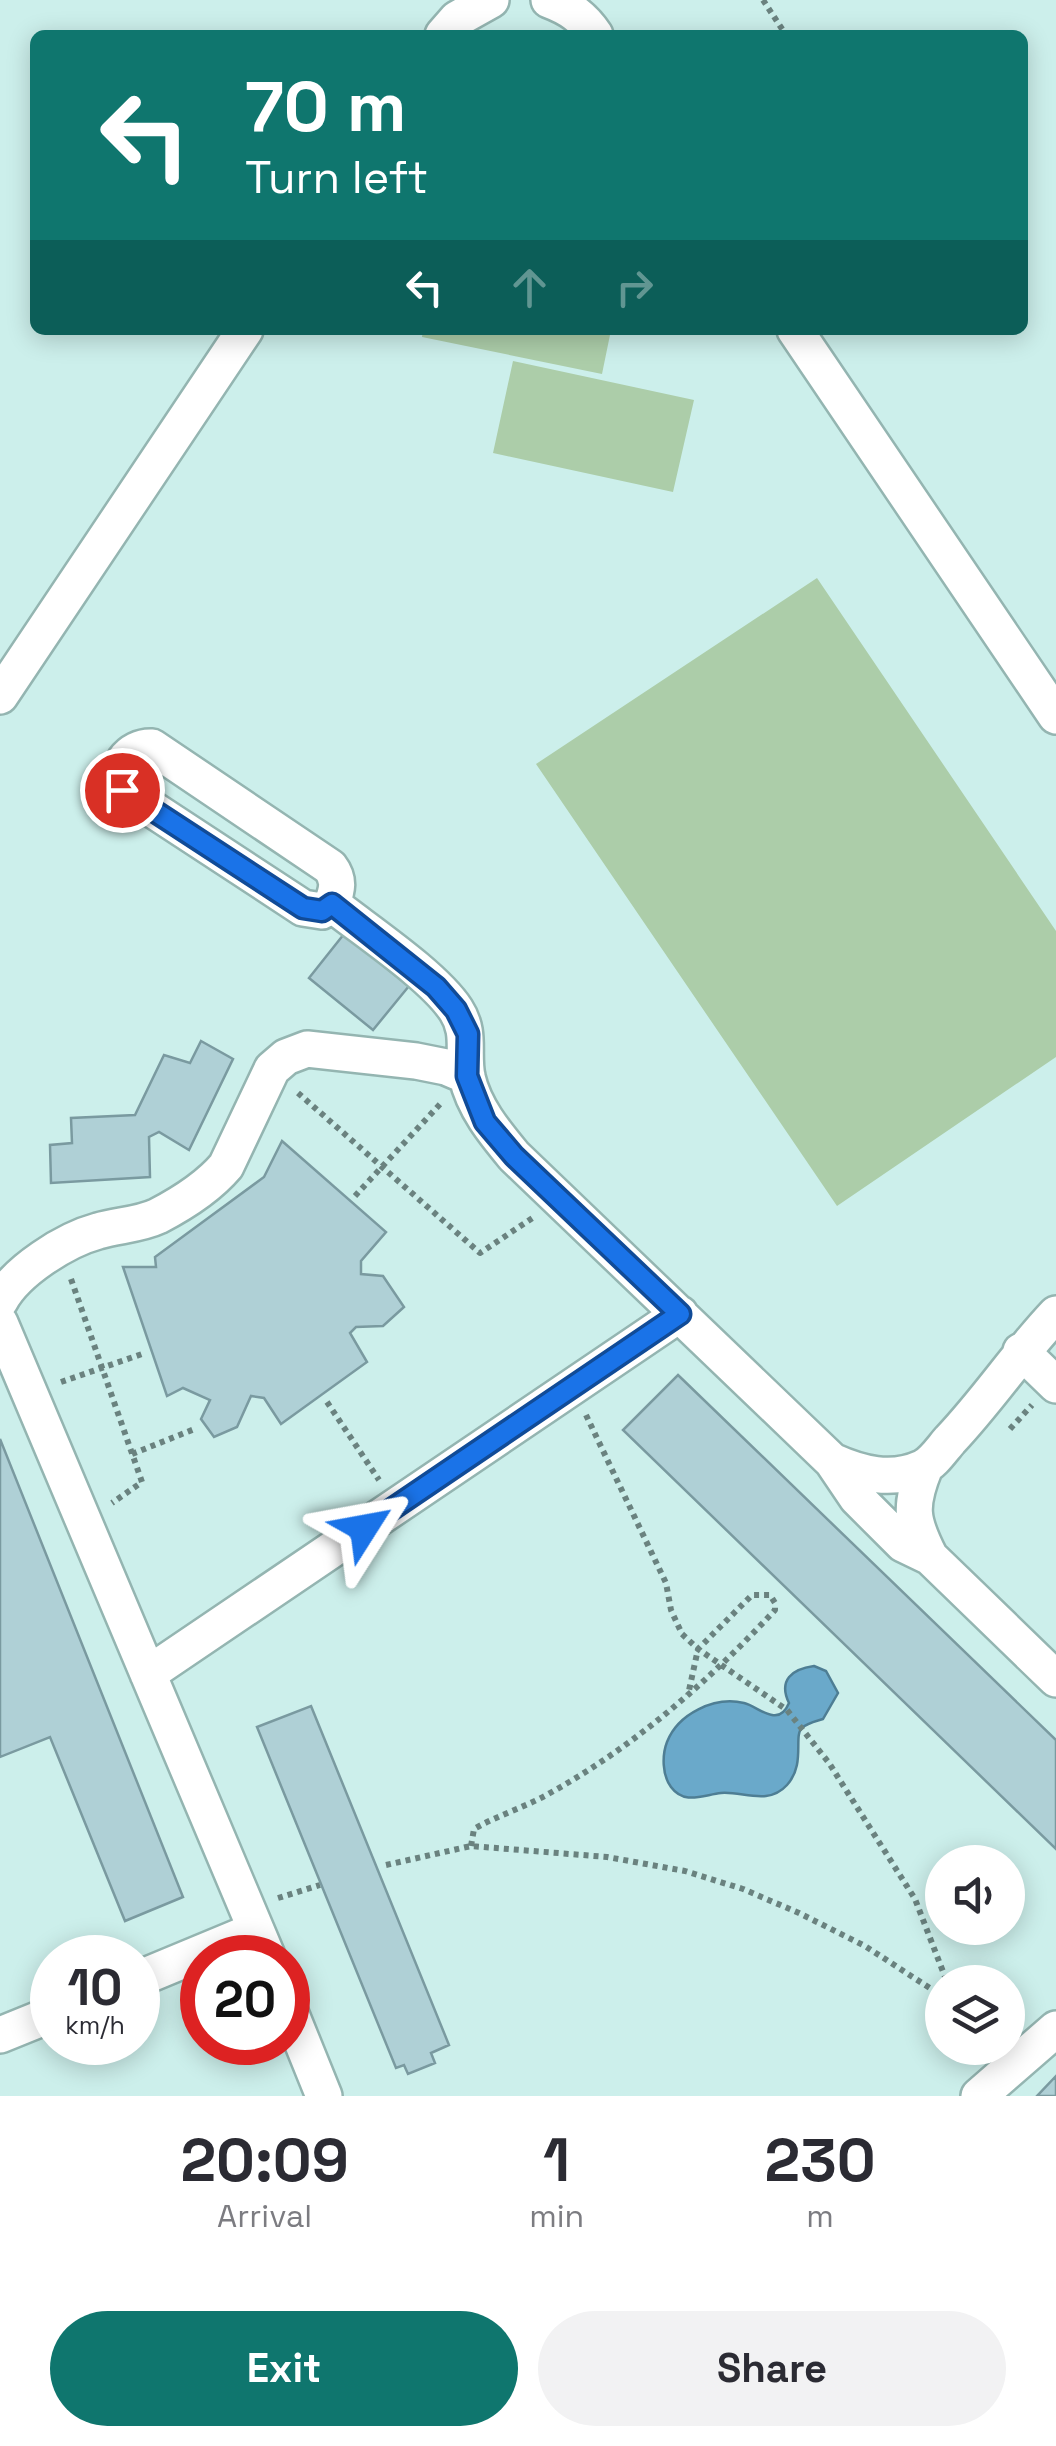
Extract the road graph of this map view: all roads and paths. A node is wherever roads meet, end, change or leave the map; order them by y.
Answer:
1 (491, 0) edge
2 (550, 0) edge
3 (763, 0) edge
4 (448, 30) edge
5 (592, 30) edge
6 (783, 30) edge
7 (242, 335) edge
8 (798, 335) edge
9 (0, 696) edge
10 (1056, 716) edge
11 (332, 904) junction
12 (272, 1069) junction
13 (467, 1076) junction
14 (381, 1166) junction
15 (355, 1196) dead end
16 (560, 1200) junction
17 (61, 1250) junction
18 (3, 1281) edge
19 (680, 1314) junction
20 (1056, 1314) edge
21 (0, 1323) edge
22 (1021, 1352) junction
23 (145, 1353) dead end
24 (102, 1368) junction
25 (1056, 1384) edge
26 (574, 1386) junction
27 (30, 1393) junction
28 (326, 1402) dead end
29 (197, 1428) dead end
30 (132, 1454) junction
31 (832, 1460) junction
32 (926, 1466) junction
33 (396, 1506) junction
34 (84, 1521) junction
35 (930, 1557) junction
36 (698, 1649) junction
37 (725, 1665) junction
38 (148, 1674) junction
39 (1056, 1680) edge
40 (688, 1695) junction
41 (471, 1846) junction
42 (386, 1865) dead end
43 (258, 1935) edge
44 (941, 1965) edge
45 (925, 1985) edge
46 (30, 2023) edge
47 (1056, 2029) edge
48 (0, 2035) edge
49 (310, 2061) edge
50 (324, 2096) edge
51 (979, 2096) edge

1 - 4 lane
2 - 5 lane
3 - 6 path
7 - 9 lane
8 - 10 lane
11 - 11 lane
11 - 13 lane
12 - 13 lane
12 - 14 path
12 - 17 lane
13 - 14 path
13 - 16 lane
14 - 15 path
14 - 16 path
16 - 19 lane
17 - 18 lane
17 - 24 path
19 - 26 lane
19 - 31 lane
20 - 22 lane
21 - 27 lane
22 - 25 lane
22 - 32 lane
23 - 24 path
24 - 27 path
24 - 30 path
26 - 33 lane
26 - 36 path
27 - 34 lane
28 - 33 path
29 - 30 path
30 - 34 path
31 - 32 lane
31 - 35 lane
32 - 35 lane
33 - 38 lane
34 - 38 lane
35 - 39 lane
36 - 37 path
36 - 37 path
36 - 40 path
37 - 40 path
37 - 44 path
38 - 43 lane
40 - 41 path
41 - 42 path
41 - 45 path
46 - 48 lane
47 - 51 lane
49 - 50 lane

